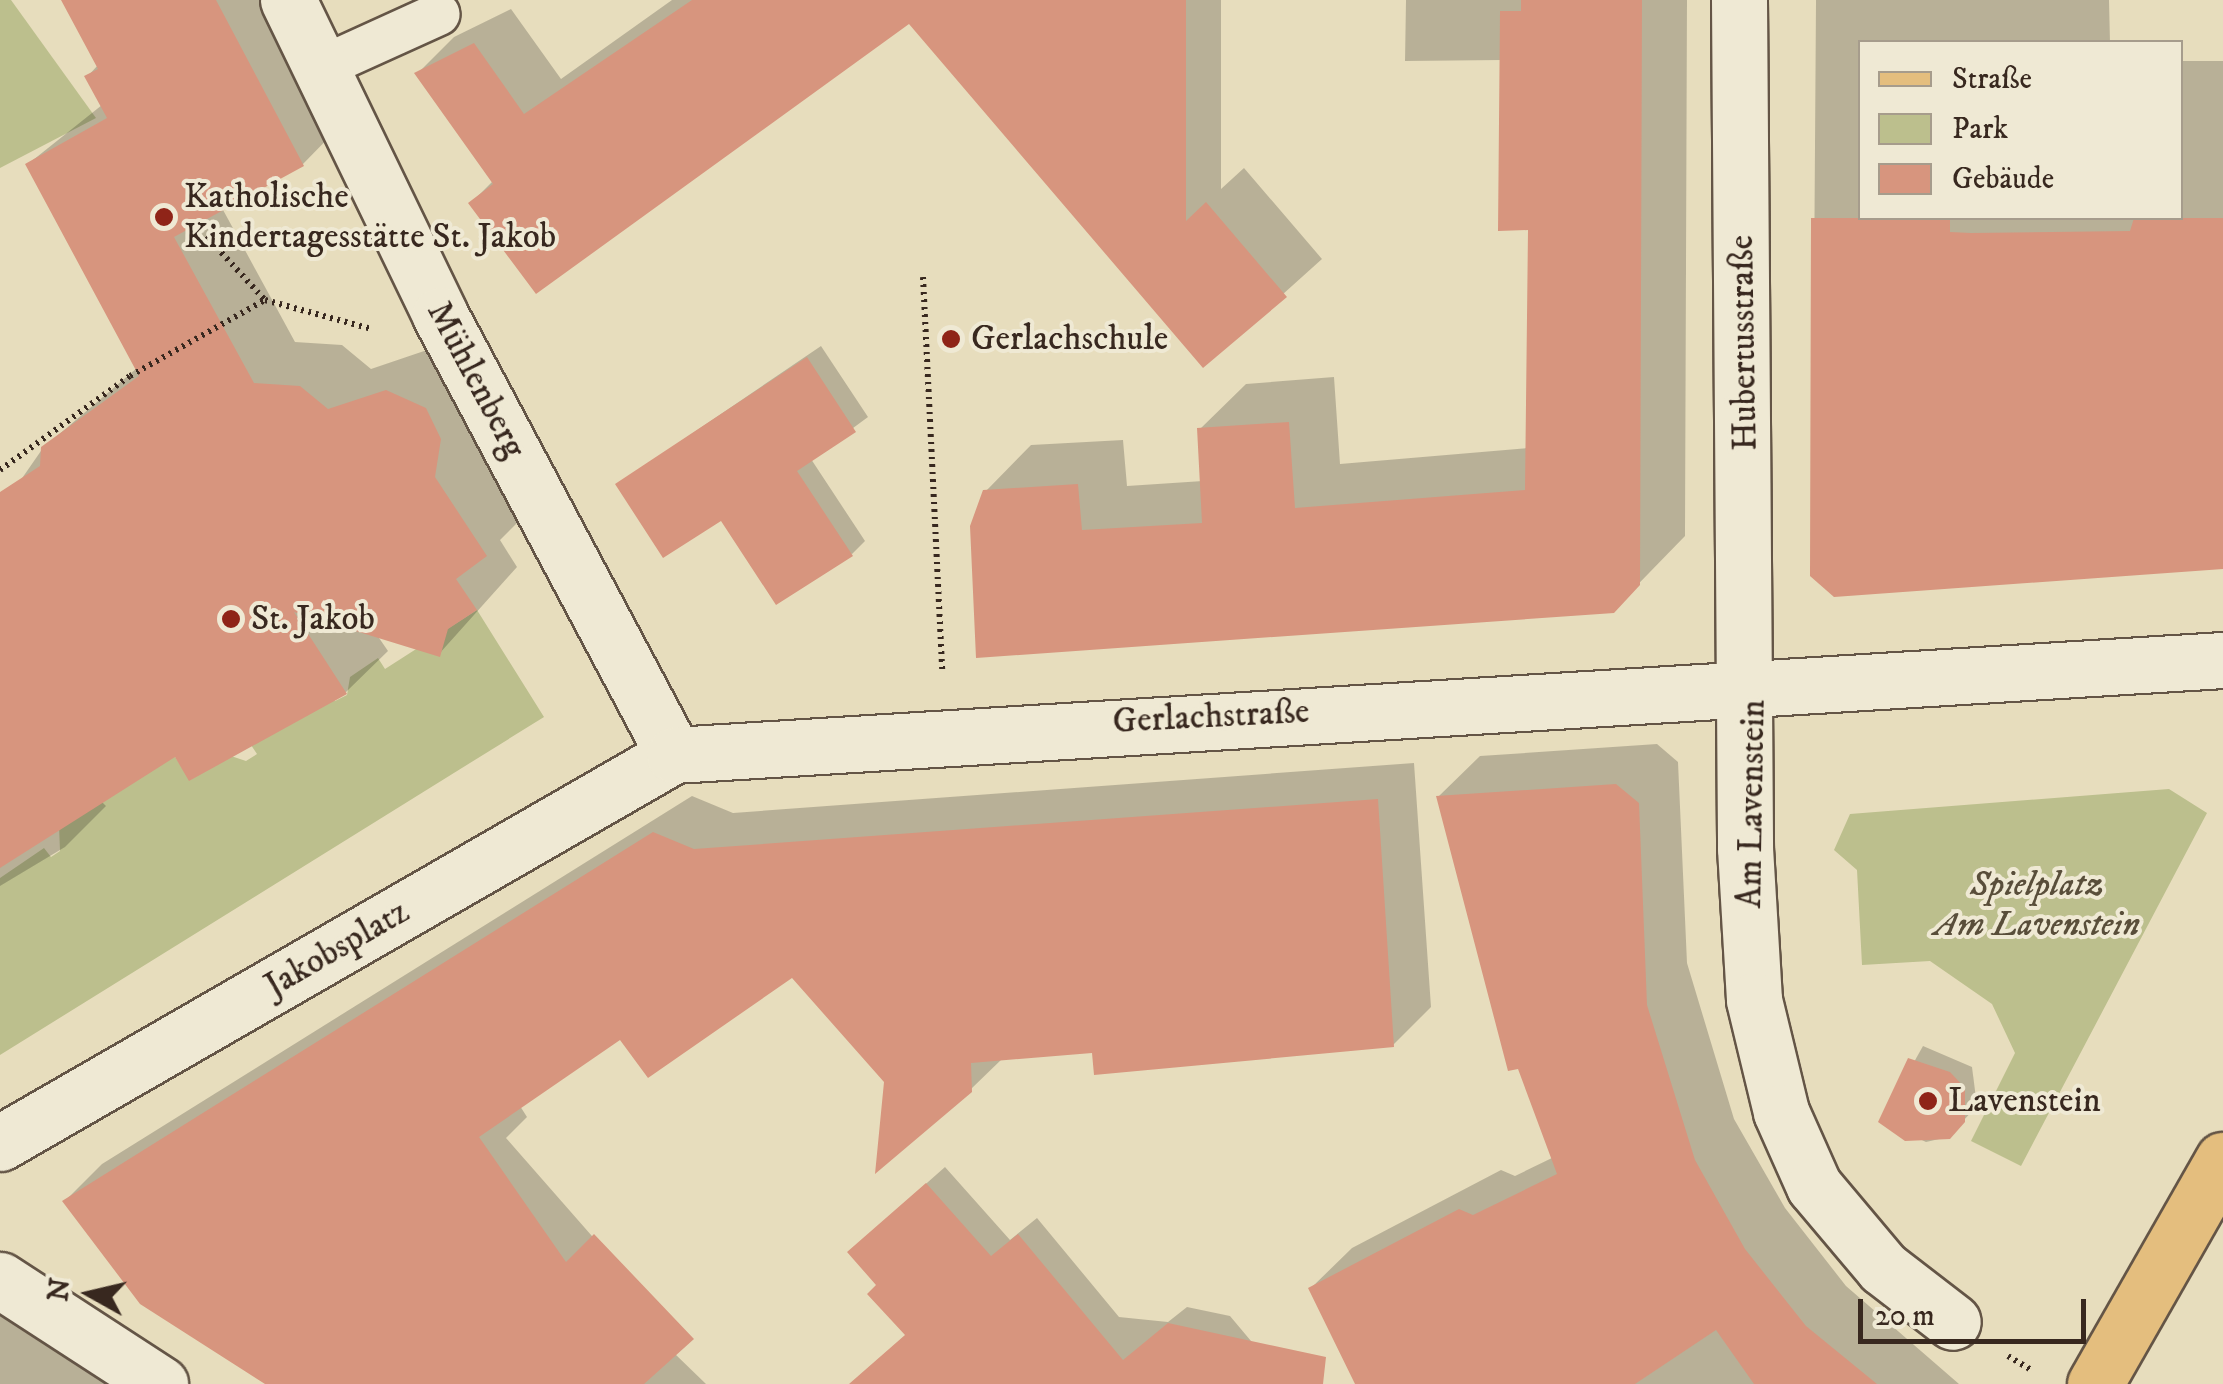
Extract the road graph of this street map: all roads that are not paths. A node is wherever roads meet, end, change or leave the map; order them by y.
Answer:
1 (288, 0) edge
2 (1739, 0) edge
3 (439, 14) dead end
4 (322, 68) junction
5 (2223, 660) edge
6 (1748, 686) junction
7 (674, 755) junction
8 (0, 1144) edge
9 (2223, 1160) edge
10 (0, 1280) edge
11 (1954, 1322) dead end
12 (160, 1384) edge
13 (2095, 1384) edge

1 - 4 street, Mühlenberg
2 - 6 street, Hubertusstraße
3 - 4 lane
4 - 7 street, Mühlenberg
5 - 6 street, Am Lavenstein
6 - 7 street, Gerlachstraße
6 - 11 street, Am Lavenstein
7 - 8 street, Jakobsplatz
9 - 13 main road
10 - 12 street

